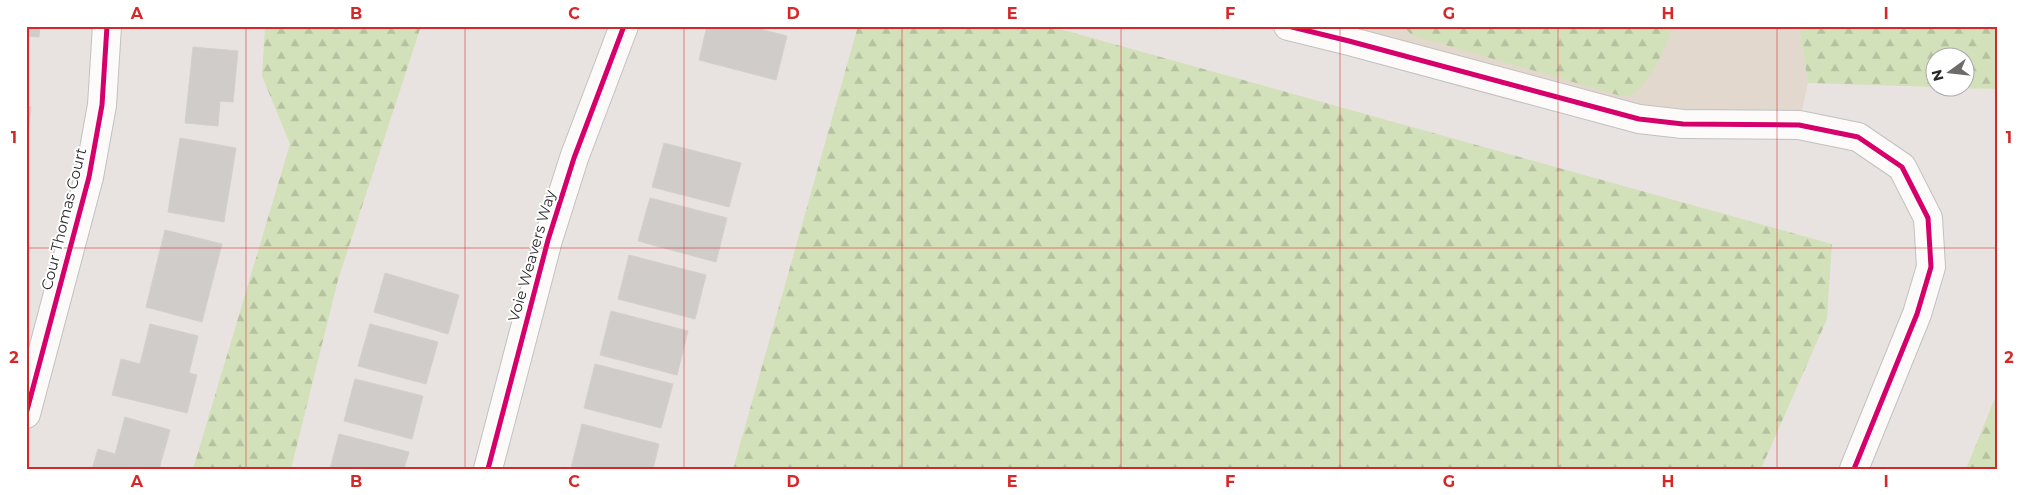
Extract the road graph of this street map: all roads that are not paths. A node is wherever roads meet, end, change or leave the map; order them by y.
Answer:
1 (107, 26) edge
2 (624, 26) edge
3 (1288, 26) edge
4 (26, 414) edge
5 (488, 469) edge
6 (1854, 469) edge

1 - 4 street, Cour Thomas Court
2 - 5 street, Voie Weavers Way
3 - 6 street

